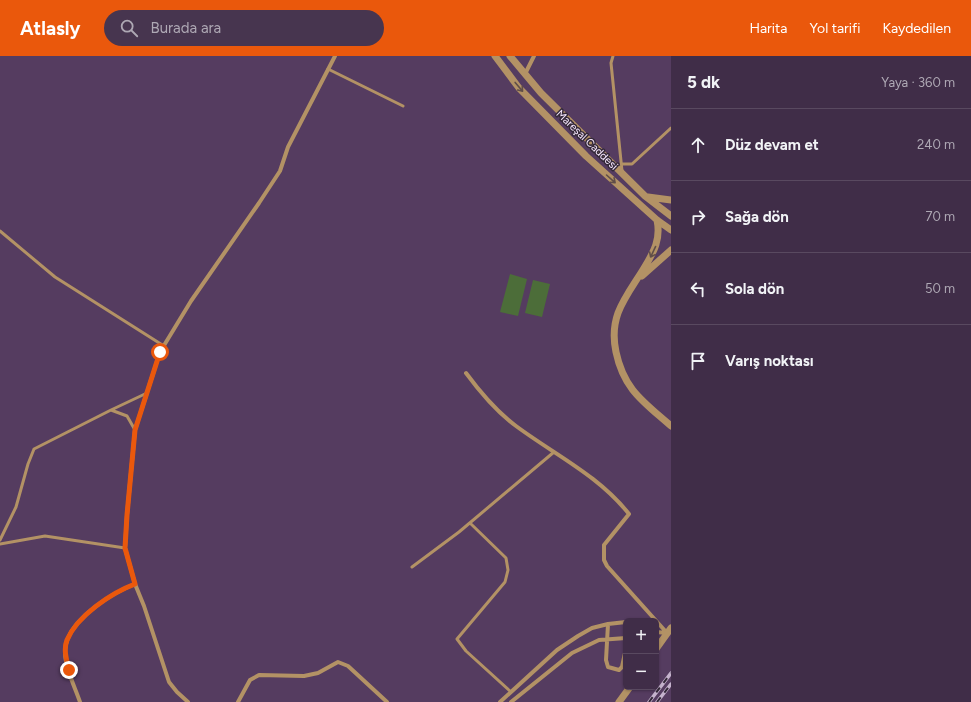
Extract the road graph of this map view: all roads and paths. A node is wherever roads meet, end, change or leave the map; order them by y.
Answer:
1 (335, 56) edge
2 (495, 56) edge
3 (510, 56) edge
4 (534, 56) edge
5 (613, 56) edge
6 (328, 69) junction
7 (525, 74) junction
8 (403, 106) dead end
9 (671, 128) edge
10 (621, 164) junction
11 (622, 174) junction
12 (645, 196) junction
13 (671, 200) edge
14 (671, 216) edge
15 (657, 220) junction
16 (671, 230) edge
17 (0, 231) edge
18 (671, 250) edge
19 (637, 280) junction
20 (164, 346) junction
21 (466, 373) dead end
22 (147, 393) junction
23 (111, 410) junction
24 (671, 426) edge
25 (135, 430) junction
26 (554, 452) junction
27 (470, 523) junction
28 (0, 540) edge
29 (0, 544) edge
30 (125, 548) junction
31 (412, 567) dead end
32 (135, 584) junction
33 (623, 623) edge
34 (608, 624) junction
35 (669, 630) edge
36 (659, 632) edge
37 (623, 638) edge
38 (608, 640) junction
39 (659, 644) edge
40 (625, 654) edge
41 (628, 690) edge
42 (511, 692) junction
43 (80, 702) edge
44 (188, 702) edge
45 (238, 702) edge
46 (387, 702) edge
47 (500, 702) edge
48 (511, 702) edge
49 (619, 702) edge

1 - 6 street
2 -> 15 street, Mareşal Caddesi
3 - 7 street, Mareşal Caddesi
4 - 7 street
5 - 10 lane
6 - 8 lane
6 - 20 street
7 - 11 street, Mareşal Caddesi
9 - 10 lane
10 - 11 lane
11 - 12 street, Mareşal Caddesi
12 - 13 street
12 - 14 street, Mareşal Caddesi
15 - 16 street, Mareşal Caddesi
15 -> 19 street
17 - 20 lane
18 - 19 street
19 - 24 street
20 - 22 street
21 - 26 street
22 - 23 lane
22 - 25 street
23 - 25 lane
23 - 28 lane
25 - 30 street
26 - 27 lane
26 - 35 street
27 - 31 lane
27 - 42 lane
29 - 30 lane
30 - 32 street
32 - 43 street
32 - 44 street
33 - 34 street
34 - 38 street
34 - 42 street
35 - 36 street
35 - 39 street
37 - 38 street
38 - 40 street
38 - 48 street
41 - 49 street
42 - 47 street
45 - 46 street

